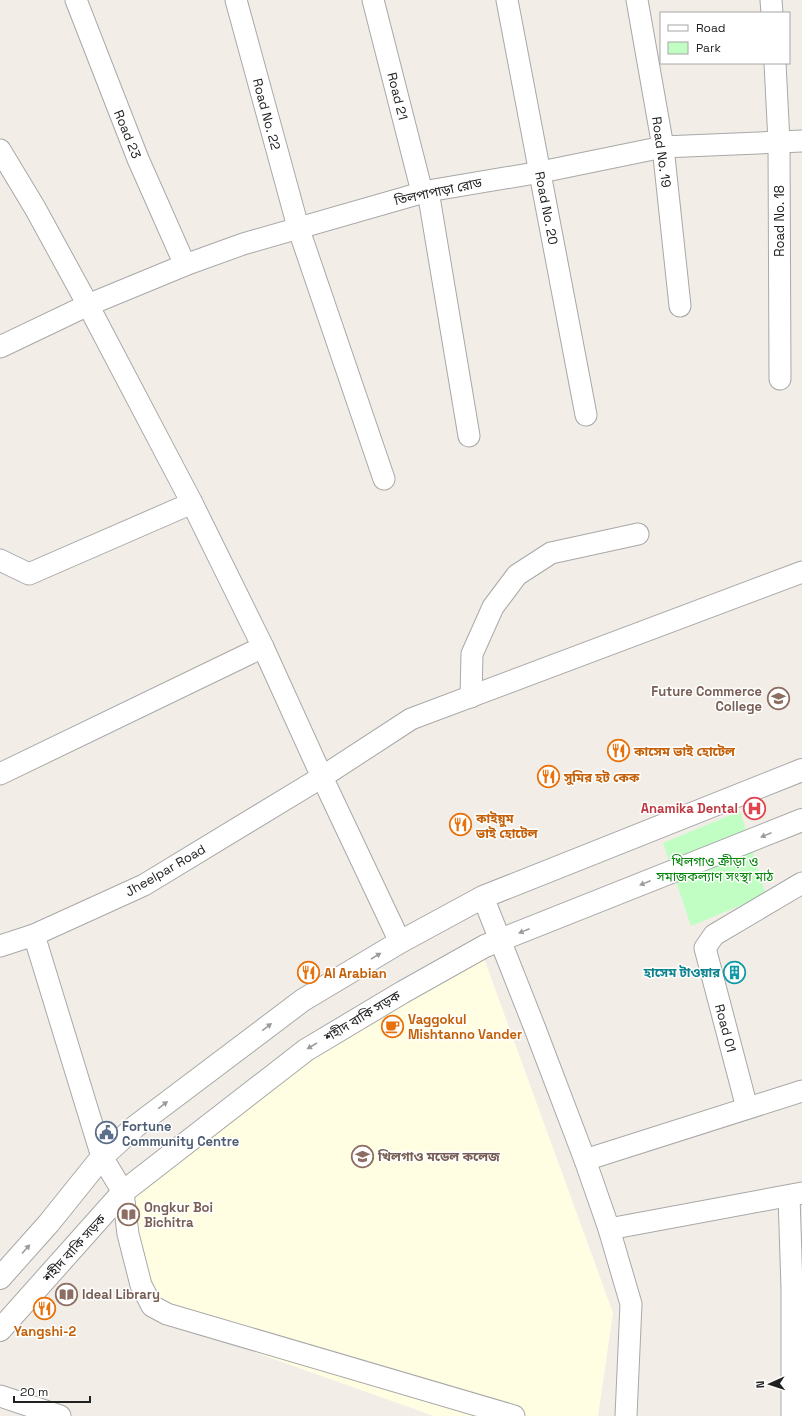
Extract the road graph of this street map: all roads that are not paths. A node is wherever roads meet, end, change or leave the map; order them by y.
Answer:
1 (76, 0) edge
2 (236, 0) edge
3 (373, 0) edge
4 (507, 0) edge
5 (638, 0) edge
6 (771, 0) edge
7 (772, 12) edge
8 (774, 64) edge
9 (802, 141) edge
10 (779, 142) junction
11 (663, 147) junction
12 (0, 150) edge
13 (541, 172) junction
14 (425, 192) junction
15 (298, 228) junction
16 (185, 265) junction
17 (88, 305) junction
18 (680, 306) dead end
19 (0, 347) edge
20 (780, 379) dead end
21 (586, 415) dead end
22 (469, 436) dead end
23 (384, 479) dead end
24 (192, 504) junction
25 (638, 534) dead end
26 (0, 560) edge
27 (802, 572) edge
28 (263, 647) junction
29 (471, 697) junction
30 (802, 770) edge
31 (0, 774) edge
32 (322, 777) junction
33 (802, 820) edge
34 (802, 884) edge
35 (483, 897) junction
36 (34, 935) junction
37 (500, 940) junction
38 (400, 942) junction
39 (0, 946) edge
40 (802, 1091) edge
41 (747, 1108) junction
42 (102, 1158) junction
43 (585, 1160) junction
44 (124, 1192) junction
45 (795, 1194) edge
46 (609, 1229) junction
47 (0, 1278) edge
48 (0, 1330) edge
49 (0, 1396) edge
50 (48, 1414) edge
51 (514, 1416) edge
52 (626, 1416) edge
53 (792, 1416) edge

1 - 16 street, Road 23
2 - 15 street, Road No. 22
3 - 14 street, Road 21
4 - 13 street, Road No. 20
5 - 11 street, Road No. 19
6 - 7 street
8 - 10 street, Road No. 18
9 - 10 street, তিলপাপাড়া রোড
10 - 11 street, তিলপাপাড়া রোড
10 - 20 street, Road No. 18
11 - 13 street, তিলপাপাড়া রোড
11 - 18 street, Road No. 19
12 - 17 street
13 - 14 street, তিলপাপাড়া রোড
13 - 21 street, Road No. 20
14 - 15 street, তিলপাপাড়া রোড
14 - 22 street, Road 21
15 - 16 street, তিলপাপাড়া রোড
15 - 23 street, Road No. 22
16 - 17 street, তিলপাপাড়া রোড
17 - 19 street, তিলপাপাড়া রোড
17 - 24 street
24 - 26 street
24 - 28 street
25 - 29 street
27 - 29 street, Jheelpar Road
28 - 31 street
28 - 32 street
29 - 32 street, Jheelpar Road
30 - 35 street
32 - 36 street, Jheelpar Road
32 - 38 street
33 -> 37 street, শহীদ বাকি সড়ক
34 - 41 street, Road 01
35 - 37 street
35 - 38 street
36 - 39 street, Jheelpar Road
36 - 42 street
37 - 43 street
37 -> 44 street, শহীদ বাকি সড়ক
42 -> 38 street
40 - 41 street
41 - 43 street
42 - 44 street
47 -> 42 street
43 - 46 street
44 - 48 street, শহীদ বাকি সড়ক
44 - 51 street
45 - 46 street
45 - 53 street
46 - 52 street
49 - 50 street

